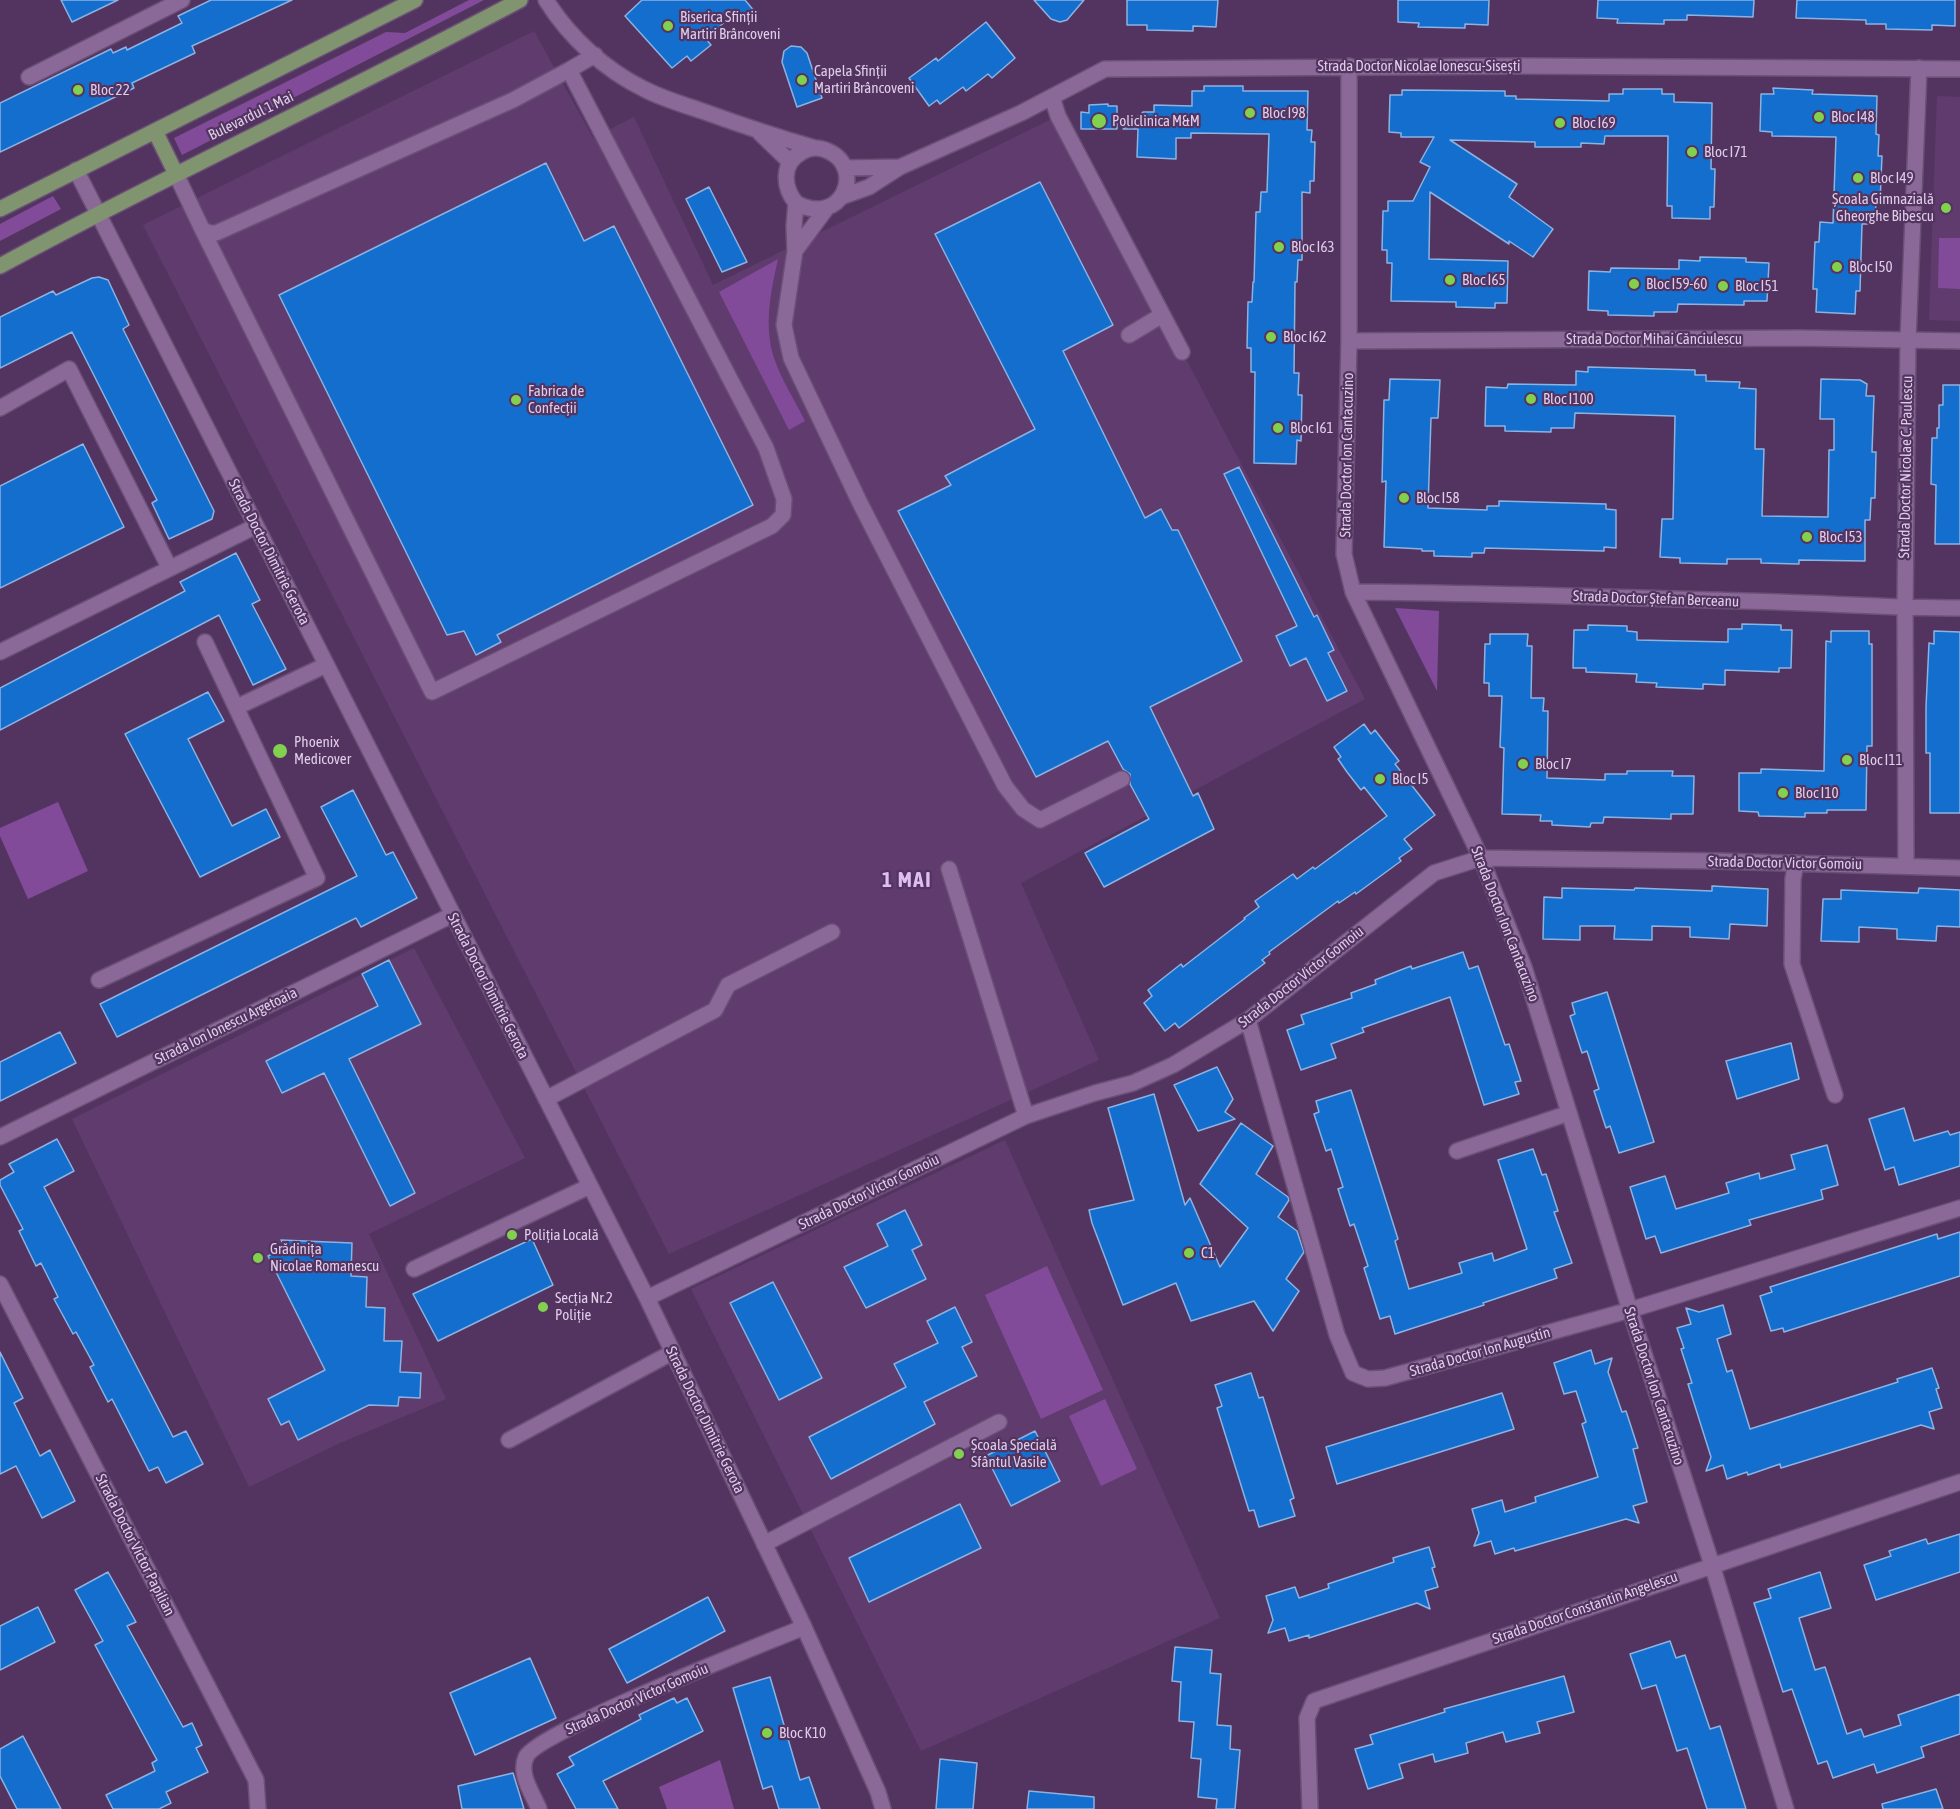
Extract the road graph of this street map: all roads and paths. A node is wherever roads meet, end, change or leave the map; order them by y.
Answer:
1 (182, 0) edge
2 (415, 0) edge
3 (520, 0) edge
4 (546, 0) edge
5 (595, 55) junction
6 (1349, 66) junction
7 (1919, 68) junction
8 (1960, 69) edge
9 (569, 70) junction
10 (29, 77) dead end
11 (1052, 97) junction
12 (155, 131) junction
13 (758, 131) junction
14 (815, 148) junction
15 (790, 162) junction
16 (900, 167) junction
17 (845, 168) junction
18 (76, 170) junction
19 (176, 174) junction
20 (842, 197) junction
21 (796, 203) junction
22 (826, 209) junction
23 (0, 210) edge
24 (97, 214) junction
25 (202, 230) junction
26 (795, 251) junction
27 (0, 266) edge
28 (1162, 315) junction
29 (1129, 335) dead end
30 (1908, 340) junction
31 (1349, 341) junction
32 (1960, 341) edge
33 (1182, 352) dead end
34 (0, 408) edge
35 (255, 526) junction
36 (169, 567) junction
37 (1353, 592) junction
38 (1905, 608) junction
39 (1960, 608) edge
40 (205, 642) dead end
41 (0, 652) edge
42 (326, 665) junction
43 (237, 707) junction
44 (1122, 779) dead end
45 (1481, 858) junction
46 (1796, 863) junction
47 (1906, 866) junction
48 (1960, 868) edge
49 (950, 869) dead end
50 (453, 915) junction
51 (832, 932) dead end
52 (99, 980) dead end
53 (1248, 1020) junction
54 (1835, 1095) dead end
55 (546, 1099) junction
56 (1569, 1113) junction
57 (1026, 1116) junction
58 (0, 1137) edge
59 (1457, 1151) dead end
60 (590, 1186) junction
61 (1960, 1208) edge
62 (414, 1269) dead end
63 (0, 1284) edge
64 (646, 1298) junction
65 (1630, 1310) junction
66 (673, 1352) junction
67 (999, 1422) dead end
68 (509, 1440) dead end
69 (1960, 1482) edge
70 (764, 1544) junction
71 (1712, 1565) junction
72 (804, 1627) junction
73 (258, 1809) edge
74 (539, 1809) edge
75 (883, 1809) edge
76 (1310, 1809) edge
77 (1786, 1809) edge

1 - 10 street
2 - 12 main road, Bulevardul 1 Mai
3 - 19 main road, Bulevardul 1 Mai
4 - 5 street
5 - 9 street
5 - 13 street
6 - 7 street, Strada Doctor Nicolae Ionescu-Sisești
6 - 11 street, Strada Doctor Nicolae Ionescu-Sisești
6 - 31 street, Strada Doctor Ion Cantacuzino
7 - 8 street, Strada Doctor Nicolae Ionescu-Sisești
7 - 30 street, Strada Doctor Nicolae C. Paulescu
9 - 25 street
9 - 25 street
11 - 16 street, Strada Doctor Nicolae Ionescu-Sisești
11 - 28 street
12 - 18 main road, Bulevardul 1 Mai
12 - 19 main road
13 - 14 street
13 - 15 street
14 - 15 street
14 - 17 street
15 - 21 street
16 - 17 street, Strada Doctor Nicolae Ionescu-Sisești
16 - 20 street, Strada Doctor Nicolae Ionescu-Sisești
17 - 20 street
18 - 23 main road, Bulevardul 1 Mai
18 - 24 street, Strada Doctor Dimitrie Gerota
19 - 24 main road, Bulevardul 1 Mai
19 - 25 street
20 - 22 street
21 - 22 street
21 - 26 street
22 - 26 street
24 - 27 main road, Bulevardul 1 Mai
24 - 35 street, Strada Doctor Dimitrie Gerota
26 - 44 street
28 - 29 street
28 - 33 street
30 - 31 street, Strada Doctor Mihai Cănciulescu
30 - 32 street, Strada Doctor Mihai Cănciulescu
30 - 38 street, Strada Doctor Nicolae C. Paulescu
31 - 37 street, Strada Doctor Ion Cantacuzino
34 - 36 street
35 - 36 street
35 - 42 street, Strada Doctor Dimitrie Gerota
36 - 41 street
37 - 38 street, Strada Doctor Ștefan Berceanu
37 - 45 street, Strada Doctor Ion Cantacuzino
38 - 39 street, Strada Doctor Ștefan Berceanu
38 - 47 street, Strada Doctor Nicolae C. Paulescu
40 - 43 street
42 - 43 street
42 - 50 street, Strada Doctor Dimitrie Gerota
43 - 52 street
45 - 46 street, Strada Doctor Victor Gomoiu
45 - 53 street, Strada Doctor Victor Gomoiu
45 - 56 street, Strada Doctor Ion Cantacuzino
46 - 47 street, Strada Doctor Victor Gomoiu
46 - 54 street
47 - 48 street, Strada Doctor Victor Gomoiu
49 - 57 street
50 - 55 street, Strada Doctor Dimitrie Gerota
50 - 58 street, Strada Ion Ionescu Argetoaia
51 - 55 street
53 - 57 street, Strada Doctor Victor Gomoiu
53 - 65 street, Strada Doctor Ion Augustin
55 - 60 street, Strada Doctor Dimitrie Gerota
56 - 59 street
56 - 65 street, Strada Doctor Ion Cantacuzino
57 - 64 street, Strada Doctor Victor Gomoiu
60 - 62 street
60 - 64 street, Strada Doctor Dimitrie Gerota
61 - 65 street, Strada Doctor Ion Augustin
63 - 73 street, Strada Doctor Victor Papilian
64 - 66 street, Strada Doctor Dimitrie Gerota
65 - 71 street, Strada Doctor Ion Cantacuzino
66 - 68 street
66 - 70 street, Strada Doctor Dimitrie Gerota
67 - 70 street
69 - 71 street, Strada Doctor Constantin Angelescu
70 - 72 street, Strada Doctor Dimitrie Gerota
71 - 76 street, Strada Doctor Constantin Angelescu
71 - 77 street, Strada Doctor Ion Cantacuzino
72 - 74 street, Strada Doctor Victor Gomoiu
72 - 75 street, Strada Doctor Dimitrie Gerota

